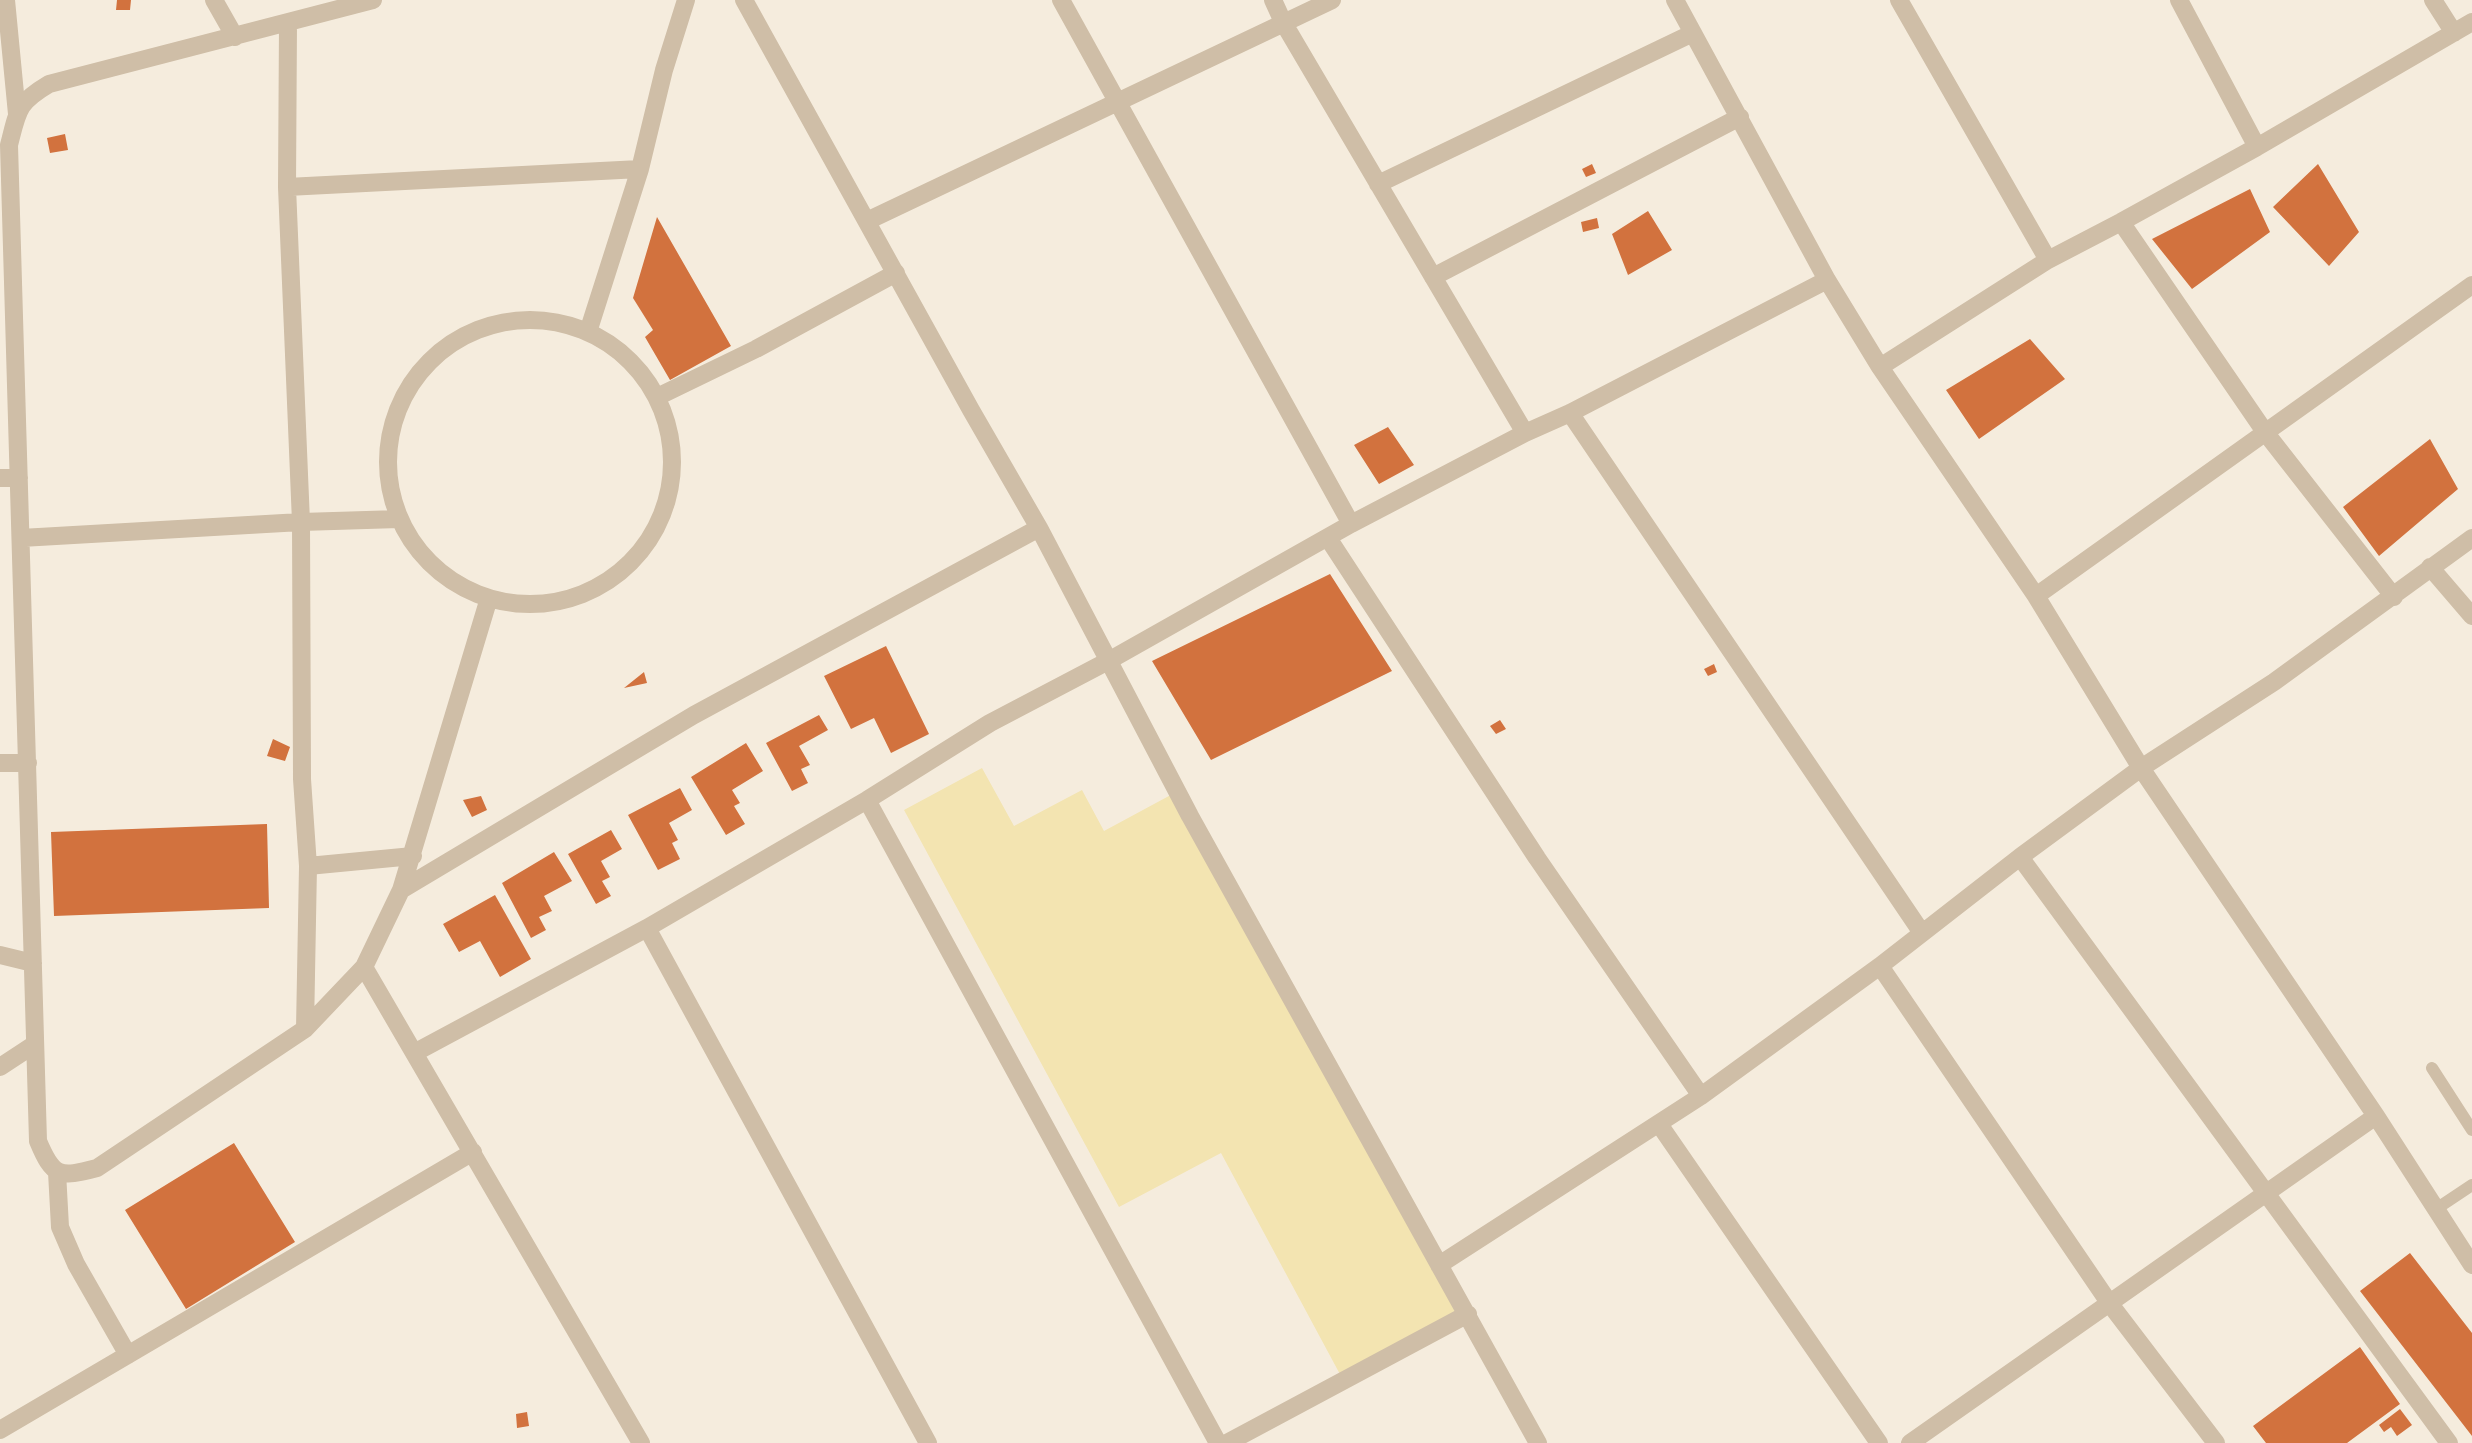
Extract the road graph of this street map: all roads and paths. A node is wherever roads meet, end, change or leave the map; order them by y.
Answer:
1 (6, 0) edge
2 (214, 0) edge
3 (373, 0) edge
4 (687, 0) edge
5 (744, 0) edge
6 (1062, 0) edge
7 (1273, 0) edge
8 (1332, 0) edge
9 (1675, 0) edge
10 (1899, 0) edge
11 (2179, 0) edge
12 (2433, 0) edge
13 (1283, 22) junction
14 (2472, 22) edge
15 (288, 23) junction
16 (1693, 33) junction
17 (2454, 33) junction
18 (235, 37) junction
19 (1116, 101) junction
20 (17, 114) junction
21 (1740, 117) junction
22 (2257, 147) junction
23 (640, 169) junction
24 (1378, 184) junction
25 (287, 187) junction
26 (867, 221) junction
27 (2121, 222) junction
28 (6, 228) edge
29 (2048, 260) junction
30 (895, 273) junction
31 (1433, 277) junction
32 (1827, 280) junction
33 (2472, 285) edge
34 (588, 332) junction
35 (1880, 367) junction
36 (657, 397) junction
37 (1570, 413) junction
38 (2264, 432) junction
39 (1525, 433) junction
40 (0, 478) edge
41 (19, 478) junction
42 (399, 519) junction
43 (301, 522) junction
44 (1351, 523) junction
45 (1039, 528) junction
46 (21, 538) junction
47 (1328, 538) junction
48 (2472, 538) edge
49 (2430, 567) junction
50 (2036, 596) junction
51 (2394, 597) junction
52 (489, 598) junction
53 (2472, 616) edge
54 (1110, 660) junction
55 (0, 763) edge
56 (27, 764) junction
57 (2141, 768) junction
58 (867, 800) junction
59 (412, 856) junction
60 (2020, 857) junction
61 (307, 866) junction
62 (401, 891) junction
63 (647, 928) junction
64 (1922, 933) junction
65 (0, 956) edge
66 (33, 963) junction
67 (1880, 966) junction
68 (365, 967) junction
69 (305, 1029) junction
70 (36, 1044) junction
71 (416, 1052) junction
72 (0, 1067) edge
73 (2432, 1068) dead end
74 (1701, 1096) junction
75 (2376, 1116) junction
76 (1659, 1124) junction
77 (2472, 1129) edge
78 (473, 1152) junction
79 (57, 1172) junction
80 (2472, 1185) edge
81 (2267, 1194) junction
82 (2436, 1209) junction
83 (1438, 1265) junction
84 (2472, 1265) edge
85 (2110, 1304) junction
86 (1468, 1314) junction
87 (128, 1355) junction
88 (0, 1430) edge
89 (641, 1443) edge
90 (928, 1443) edge
91 (1218, 1443) edge
92 (1227, 1443) edge
93 (1538, 1443) edge
94 (1879, 1443) edge
95 (1910, 1443) edge
96 (2216, 1443) edge
97 (2449, 1443) edge

1 - 20 street
2 - 18 street
3 - 15 street
4 - 23 street
5 - 26 street
6 - 19 street
7 - 13 street
8 - 13 street
9 - 16 street
10 - 29 street
11 - 22 street
12 - 17 street
13 - 19 street
13 - 24 street
14 - 17 street
15 - 18 street
15 - 25 street
16 - 21 street
16 - 24 street
17 - 22 street
18 - 20 street
19 - 26 street
19 - 44 street
20 - 28 street
21 - 31 street
21 - 32 street
22 - 27 street
23 - 25 street
23 - 34 street
24 - 31 street
25 - 43 street
26 - 30 street
27 - 29 street
27 - 38 street
28 - 41 street
29 - 35 street
30 - 36 street
30 - 45 street
31 - 39 street
32 - 35 street
32 - 37 street
33 - 38 street
34 - 36 street
34 - 42 street
35 - 50 street
36 - 52 street
37 - 39 street
37 - 64 street
38 - 50 street
38 - 51 street
39 - 44 street
40 - 41 street
41 - 46 street
42 - 43 street
42 - 52 street
43 - 46 street
43 - 61 street
44 - 47 street
45 - 54 street
45 - 62 street
46 - 56 street
47 - 54 street
47 - 74 street
48 - 49 street
49 - 51 street
49 - 53 street
50 - 57 street
51 - 57 street
52 - 59 street
54 - 58 street
54 - 83 street
55 - 56 street
56 - 66 street
57 - 60 street
57 - 75 street
58 - 63 street
58 - 91 street
59 - 61 street
59 - 62 street
60 - 64 street
60 - 81 street
61 - 69 street
62 - 68 street
63 - 71 street
63 - 90 street
64 - 67 street
65 - 66 street
66 - 70 street
67 - 74 street
67 - 85 street
68 - 69 street
68 - 71 street
69 - 79 street
70 - 72 street
70 - 79 street
71 - 78 street
73 - 77 lane
74 - 76 street
75 - 81 street
75 - 82 street
76 - 83 street
76 - 94 street
78 - 87 street
78 - 89 street
79 - 87 street
80 - 82 lane
81 - 85 street
81 - 97 street
82 - 84 street
83 - 86 street
85 - 95 street
85 - 96 street
86 - 92 street
86 - 93 street
87 - 88 street

